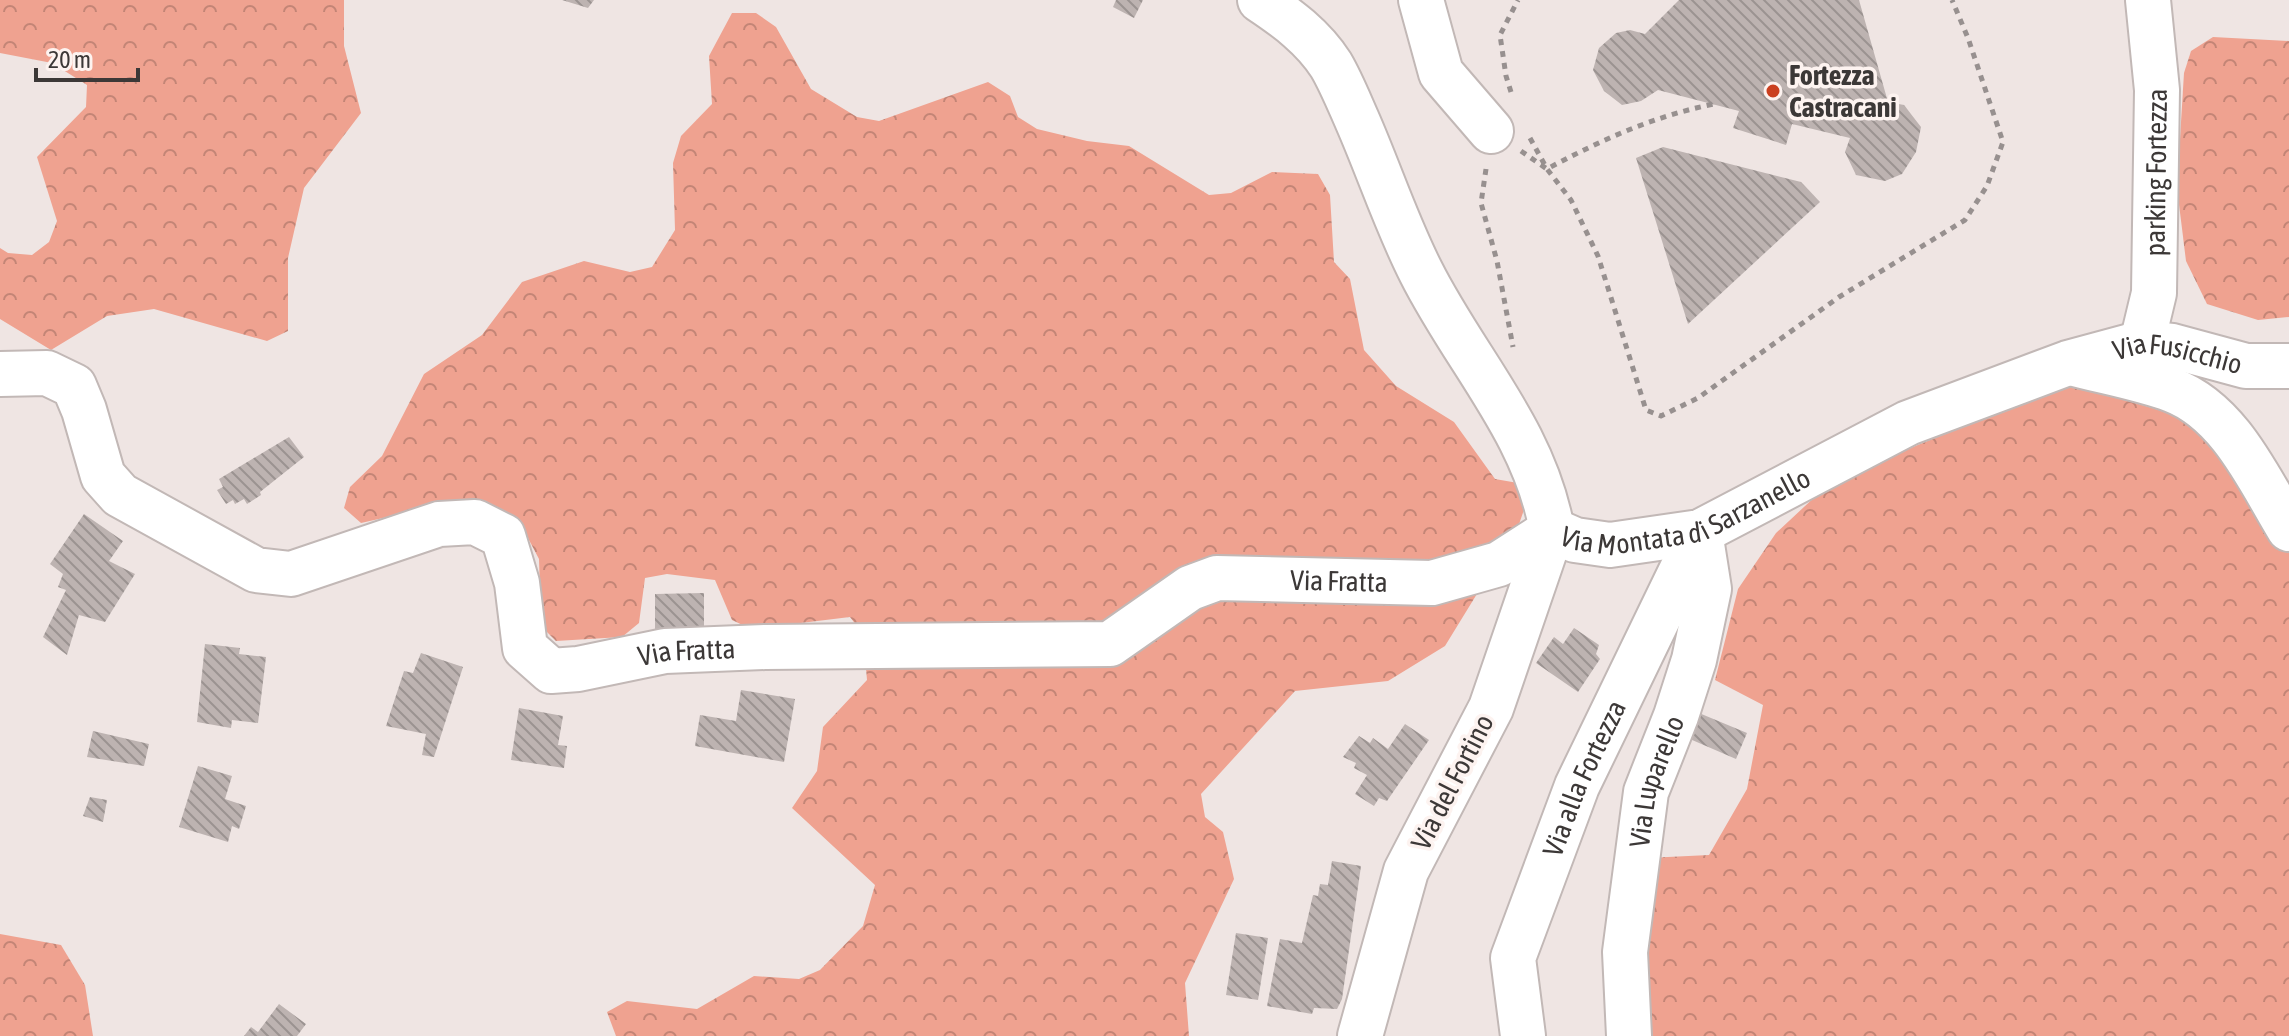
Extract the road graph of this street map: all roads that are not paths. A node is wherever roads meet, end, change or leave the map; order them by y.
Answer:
1 (1260, 0) edge
2 (1421, 0) edge
3 (2148, 0) edge
4 (1511, 123) road end
5 (2142, 343) junction
6 (2068, 363) junction
7 (2289, 366) edge
8 (0, 374) edge
9 (2289, 529) edge
10 (1552, 530) junction
11 (1700, 532) junction
12 (1360, 1036) edge
13 (1523, 1036) edge
14 (1629, 1036) edge

1 - 10 street, Via Montata di Sarzanello
2 - 4 street
3 - 5 street, parking Fortezza
5 - 6 street, Via Fusicchio
5 - 7 street, Via Fusicchio
6 - 9 street
6 - 11 street, Via Montata di Sarzanello
8 - 10 street, Via Fratta
10 - 11 street, Via Montata di Sarzanello
10 - 12 street, Via del Fortino
11 - 13 street, Via alla Fortezza
11 - 14 street, Via Luparello

